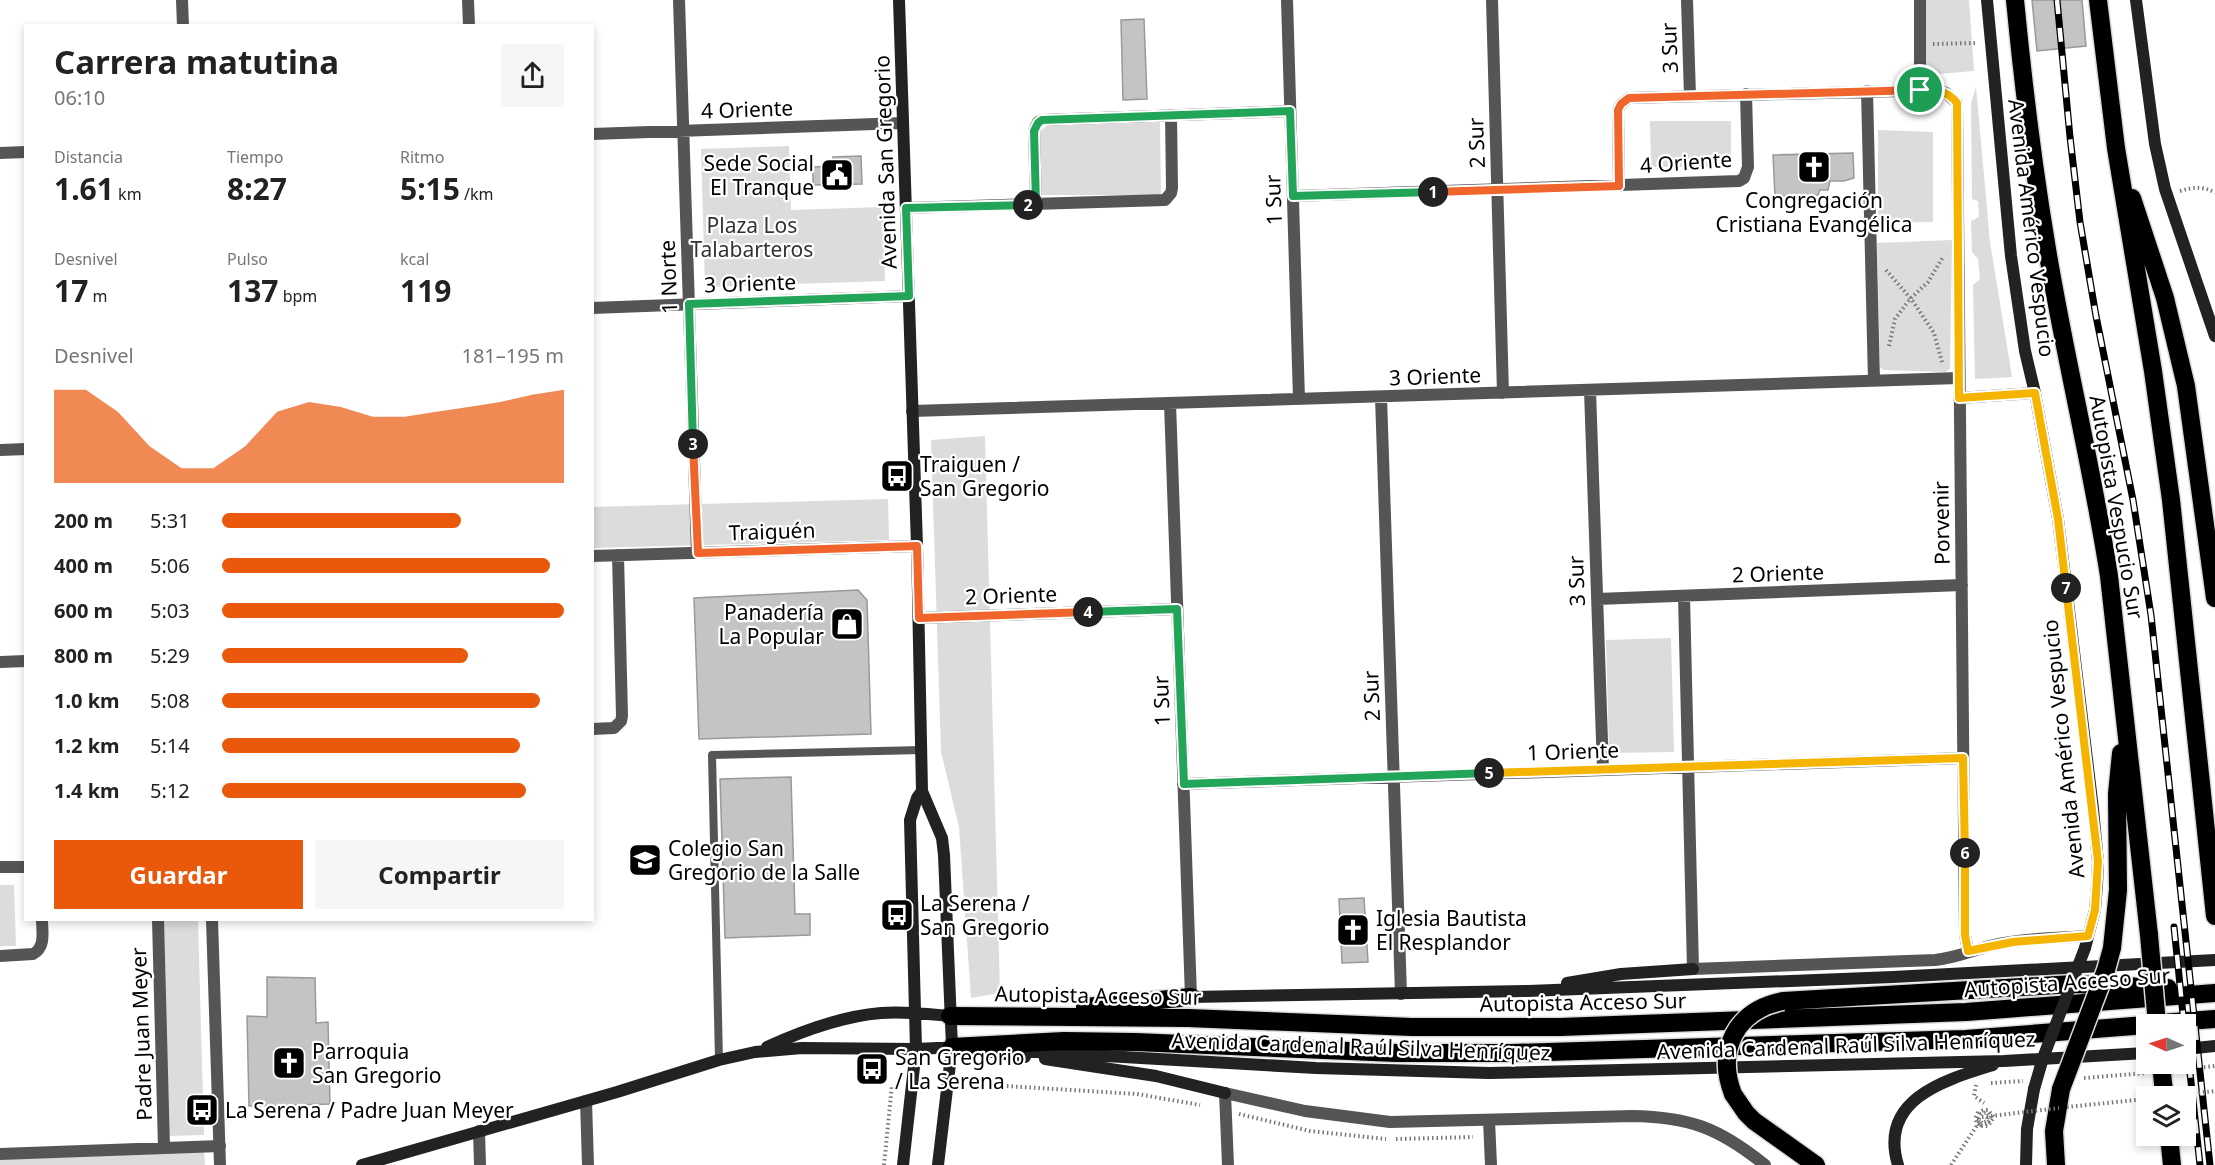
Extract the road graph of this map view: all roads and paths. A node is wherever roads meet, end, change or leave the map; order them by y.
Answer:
1 (182, 0) edge
2 (468, 0) edge
3 (679, 0) edge
4 (899, 0) edge
5 (1287, 0) edge
6 (1492, 0) edge
7 (1687, 0) edge
8 (1920, 0) edge
9 (1987, 0) edge
10 (2015, 0) edge
11 (2098, 0) edge
12 (2136, 0) edge
13 (183, 24) edge
14 (469, 24) edge
15 (1974, 43) dead end
16 (1920, 45) junction
17 (1920, 90) junction
18 (1867, 92) junction
19 (1746, 94) junction
20 (1690, 96) junction
21 (1952, 97) joint
22 (1290, 111) junction
23 (1171, 115) junction
24 (903, 123) junction
25 (683, 130) junction
26 (594, 134) edge
27 (2115, 148) junction
28 (0, 153) edge
29 (24, 153) edge
30 (1619, 186) junction
31 (1497, 189) junction
32 (2176, 192) dead end
33 (2215, 193) edge
34 (1293, 196) junction
35 (1036, 204) junction
36 (906, 208) junction
37 (1945, 264) dead end
38 (1883, 268) dead end
39 (909, 296) junction
40 (1911, 299) junction
41 (689, 304) junction
42 (594, 308) edge
43 (2215, 336) edge
44 (1943, 340) dead end
45 (1886, 353) dead end
46 (1942, 362) junction
47 (1940, 367) dead end
48 (1959, 378) junction
49 (1874, 381) junction
50 (1590, 390) junction
51 (1503, 393) junction
52 (2035, 393) junction
53 (1381, 397) junction
54 (1959, 398) junction
55 (1299, 399) junction
56 (1170, 403) junction
57 (912, 411) junction
58 (24, 449) edge
59 (0, 450) edge
60 (917, 546) junction
61 (698, 553) junction
62 (618, 555) junction
63 (594, 556) edge
64 (1962, 585) junction
65 (1683, 596) junction
66 (2215, 598) edge
67 (1597, 599) junction
68 (1177, 609) junction
69 (919, 618) junction
70 (24, 661) edge
71 (0, 662) edge
72 (2126, 725) junction
73 (594, 729) edge
74 (922, 750) junction
75 (1963, 758) junction
76 (1688, 767) junction
77 (1603, 770) junction
78 (1393, 777) junction
79 (1184, 784) junction
80 (922, 791) junction
81 (0, 867) edge
82 (24, 867) edge
83 (2215, 916) edge
84 (42, 921) edge
85 (158, 921) edge
86 (212, 921) edge
87 (2086, 942) junction
88 (1968, 951) junction
89 (0, 956) edge
90 (2215, 960) edge
91 (1693, 969) junction
92 (1528, 991) junction
93 (1401, 993) junction
94 (2213, 993) edge
95 (1191, 997) junction
96 (915, 1013) junction
97 (2156, 1014) edge
98 (950, 1016) junction
99 (1029, 1017) junction
100 (2215, 1019) edge
101 (2196, 1020) edge
102 (2136, 1025) edge
103 (2215, 1046) edge
104 (952, 1047) junction
105 (2196, 1048) edge
106 (916, 1049) junction
107 (754, 1052) junction
108 (2136, 1054) edge
109 (719, 1060) junction
110 (2004, 1061) junction
111 (892, 1084) dead end
112 (2196, 1091) edge
113 (2215, 1091) edge
114 (1226, 1093) junction
115 (586, 1101) junction
116 (1978, 1112) dead end
117 (1988, 1116) dead end
118 (1489, 1119) junction
119 (1980, 1121) junction
120 (479, 1131) junction
121 (220, 1146) junction
122 (2170, 1146) edge
123 (164, 1148) junction
124 (0, 1154) edge
125 (2023, 1162) edge
126 (220, 1165) edge
127 (362, 1165) edge
128 (480, 1165) edge
129 (588, 1165) edge
130 (884, 1165) edge
131 (903, 1165) edge
132 (938, 1165) edge
133 (1228, 1165) edge
134 (1491, 1165) edge
135 (1765, 1165) edge
136 (1816, 1165) edge
137 (1898, 1165) edge
138 (1952, 1165) edge
139 (2056, 1165) edge
140 (2172, 1165) edge

1 - 13 street
2 - 14 street
3 - 25 street, 1 Norte
4 - 24 main road, Avenida San Gregorio
5 - 22 street, 1 Sur
6 - 31 street, 2 Sur
7 - 20 street, 3 Sur
8 - 16 street
9 - 52 main road, Avenida Américo Vespucio
10 - 72 highway, Autopista Vespucio Sur
11 - 27 highway
12 - 43 main road
15 - 16 path
16 - 17 street
17 - 18 street, 4 Oriente
17 - 21 street, 4 Oriente
18 - 19 street, 4 Oriente
18 - 49 street
19 - 20 street, 4 Oriente
19 - 30 street, 4 Oriente
20 - 30 street, 4 Oriente
21 - 48 street, Porvenir
22 - 23 street
22 - 34 street, 1 Sur
23 - 35 street
23 - 35 street
24 - 25 street, 4 Oriente
24 - 36 main road, Avenida San Gregorio
25 - 26 street, 4 Oriente
25 - 41 street, 1 Norte
27 - 66 highway
27 - 83 highway
28 - 29 street
30 - 31 street, 4 Oriente
31 - 34 street, 4 Oriente
31 - 51 street, 2 Sur
32 - 33 path
34 - 55 street, 1 Sur
35 - 36 street
36 - 39 main road, Avenida San Gregorio
37 - 40 path
38 - 40 path
39 - 41 street, 3 Oriente
39 - 57 main road, Avenida San Gregorio
40 - 45 path
40 - 46 path
41 - 42 street, 3 Oriente
41 - 61 street, 1 Norte
44 - 46 path
46 - 47 path
48 - 49 street, 3 Oriente
48 - 54 street, Porvenir
49 - 50 street, 3 Oriente
50 - 51 street, 3 Oriente
50 - 67 street, 3 Sur
51 - 53 street, 3 Oriente
52 - 54 street
52 - 87 main road, Avenida Américo Vespucio
53 - 55 street, 3 Oriente
53 - 78 street, 2 Sur
54 - 64 street, Porvenir
55 - 56 street, 3 Oriente
56 - 57 street, 3 Oriente
56 - 68 street, 1 Sur
57 - 60 main road, Avenida San Gregorio
58 - 59 street
60 - 61 street, Traiguén
60 - 69 main road, Avenida San Gregorio
61 - 62 street, Traiguén
62 - 63 street, Traiguén
62 - 73 street
64 - 65 street, 2 Oriente
64 - 75 street, Porvenir
65 - 67 street, 2 Oriente
65 - 76 street
67 - 77 street, 3 Sur
68 - 69 street, 2 Oriente
68 - 79 street, 1 Sur
69 - 74 main road, Avenida San Gregorio
70 - 71 street
72 - 97 highway, Autopista Vespucio Sur, bridge
72 - 139 highway, bridge
74 - 80 main road, Avenida San Gregorio
74 - 109 lane
75 - 76 street, 1 Oriente
75 - 88 street, Porvenir
76 - 77 street, 1 Oriente
76 - 91 street
77 - 78 street, 1 Oriente
78 - 79 street, 1 Oriente
78 - 93 street, 2 Sur
79 - 95 street, 1 Sur
80 - 96 main road, Avenida San Gregorio
80 - 98 main road, Avenida San Gregorio
81 - 82 street
84 - 89 street
85 - 123 street, Padre Juan Meyer
86 - 121 street
87 - 88 street
87 - 125 main road, Avenida Américo Vespucio, bridge
88 - 91 street
90 - 92 main road, Avenida Cardenal Raúl Silva Henríquez
91 - 92 main road
92 - 93 main road, Avenida Cardenal Raúl Silva Henríquez
93 - 95 main road, Avenida Cardenal Raúl Silva Henríquez
94 - 99 highway, Autopista Acceso Sur
94 - 136 highway, bridge
95 - 99 highway
96 - 98 main road, Avenida Cardenal Raúl Silva Henríquez
96 - 106 main road, Avenida San Gregorio
96 - 107 main road, Avenida Cardenal Raúl Silva Henríquez
98 - 99 highway, Autopista Acceso Sur
98 - 104 main road, Avenida San Gregorio
100 - 101 highway
102 - 104 highway
103 - 105 main road
104 - 106 main road, Avenida Cardenal Raúl Silva Henríquez
104 - 110 main road, Avenida Cardenal Raúl Silva Henríquez
104 - 114 main road
104 - 132 main road, Avenida San Gregorio
106 - 107 main road, Avenida Cardenal Raúl Silva Henríquez
106 - 131 main road, Avenida San Gregorio
107 - 109 main road, Avenida Cardenal Raúl Silva Henríquez
108 - 110 main road, Avenida Cardenal Raúl Silva Henríquez
109 - 115 main road, Avenida Cardenal Raúl Silva Henríquez
110 - 137 main road
111 - 130 path
112 - 113 path, bridge
114 - 118 street
114 - 133 street
115 - 120 main road, Avenida Cardenal Raúl Silva Henríquez
115 - 129 street
116 - 119 path, bridge
117 - 119 path, bridge
118 - 134 street
118 - 135 street
119 - 138 path, bridge
120 - 127 main road, Avenida Cardenal Raúl Silva Henríquez
120 - 128 street
121 - 123 street
121 - 126 street
122 - 140 highway
123 - 124 street

